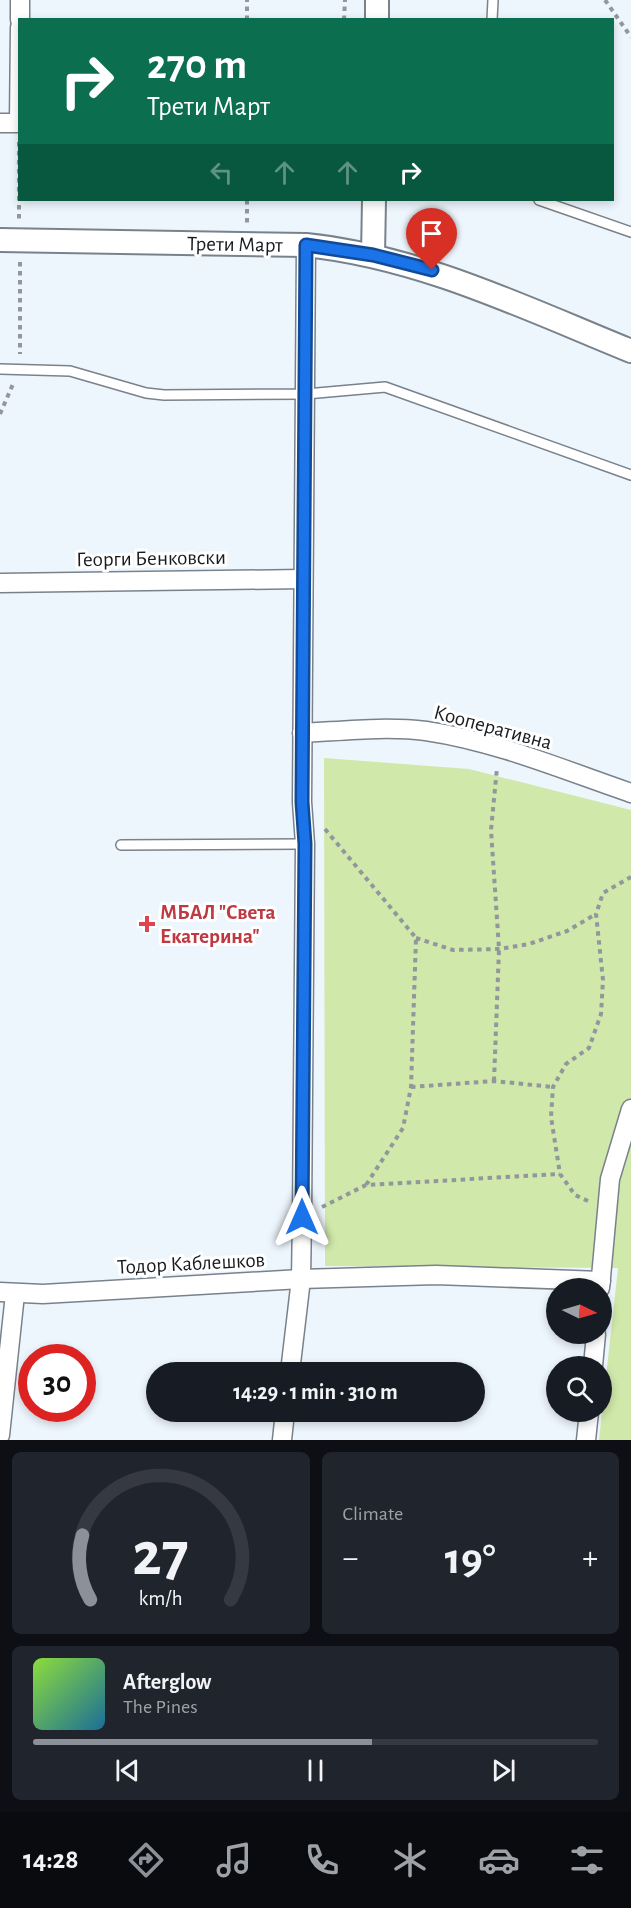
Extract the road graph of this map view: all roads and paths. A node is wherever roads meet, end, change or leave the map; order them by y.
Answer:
1 (20, 0) edge
2 (247, 0) edge
3 (345, 0) edge
4 (377, 0) edge
5 (493, 0) edge
6 (605, 0) edge
7 (20, 18) edge
8 (247, 18) edge
9 (344, 18) edge
10 (377, 18) edge
11 (492, 18) edge
12 (631, 37) edge
13 (0, 123) edge
14 (18, 123) edge
15 (374, 201) edge
16 (542, 201) edge
17 (631, 232) edge
18 (10, 241) edge
19 (306, 245) junction
20 (373, 255) junction
21 (631, 351) edge
22 (0, 369) edge
23 (20, 369) junction
24 (306, 394) junction
25 (0, 414) edge
26 (631, 475) edge
27 (303, 579) junction
28 (0, 583) edge
29 (303, 733) junction
30 (498, 750) junction
31 (631, 793) edge
32 (302, 802) junction
33 (121, 844) dead end
34 (305, 844) junction
35 (631, 877) edge
36 (596, 914) junction
37 (416, 938) junction
38 (500, 949) junction
39 (494, 1081) junction
40 (411, 1087) junction
41 (553, 1087) junction
42 (631, 1109) edge
43 (560, 1174) junction
44 (366, 1185) junction
45 (607, 1211) junction
46 (302, 1217) junction
47 (602, 1278) edge
48 (300, 1279) junction
49 (546, 1282) edge
50 (8, 1293) edge
51 (291, 1362) edge
52 (284, 1422) edge
53 (588, 1422) edge
54 (0, 1435) edge
55 (282, 1440) edge
56 (586, 1440) edge

1 - 7 street
2 - 8 path
3 - 9 path
4 - 10 street
5 - 11 lane
6 - 12 path
13 - 14 street
14 - 18 path
15 - 20 street
16 - 17 lane
18 - 19 street, Трети Март
18 - 23 path
19 - 20 street, Трети Март
19 - 24 street
20 - 21 street, Трети Март
22 - 23 lane
23 - 24 lane
23 - 25 path
24 - 26 lane
24 - 27 street
27 - 28 street, Георги Бенковски
27 - 29 street
29 - 30 street, Кооперативна
29 - 32 street
30 - 31 street, Кооперативна
30 - 38 path
32 - 34 street
32 - 37 path
33 - 34 lane
34 - 46 street
35 - 36 path
36 - 38 path
36 - 41 path
37 - 38 path
37 - 40 path
38 - 39 path
39 - 40 path
39 - 41 path
40 - 44 path
41 - 43 path
42 - 45 street
43 - 44 path
43 - 45 path
44 - 46 path
45 - 47 street
46 - 48 street
48 - 49 street, Тодор Каблешков
48 - 50 street, Тодор Каблешков
48 - 51 street
50 - 54 street
52 - 55 street
53 - 56 street

